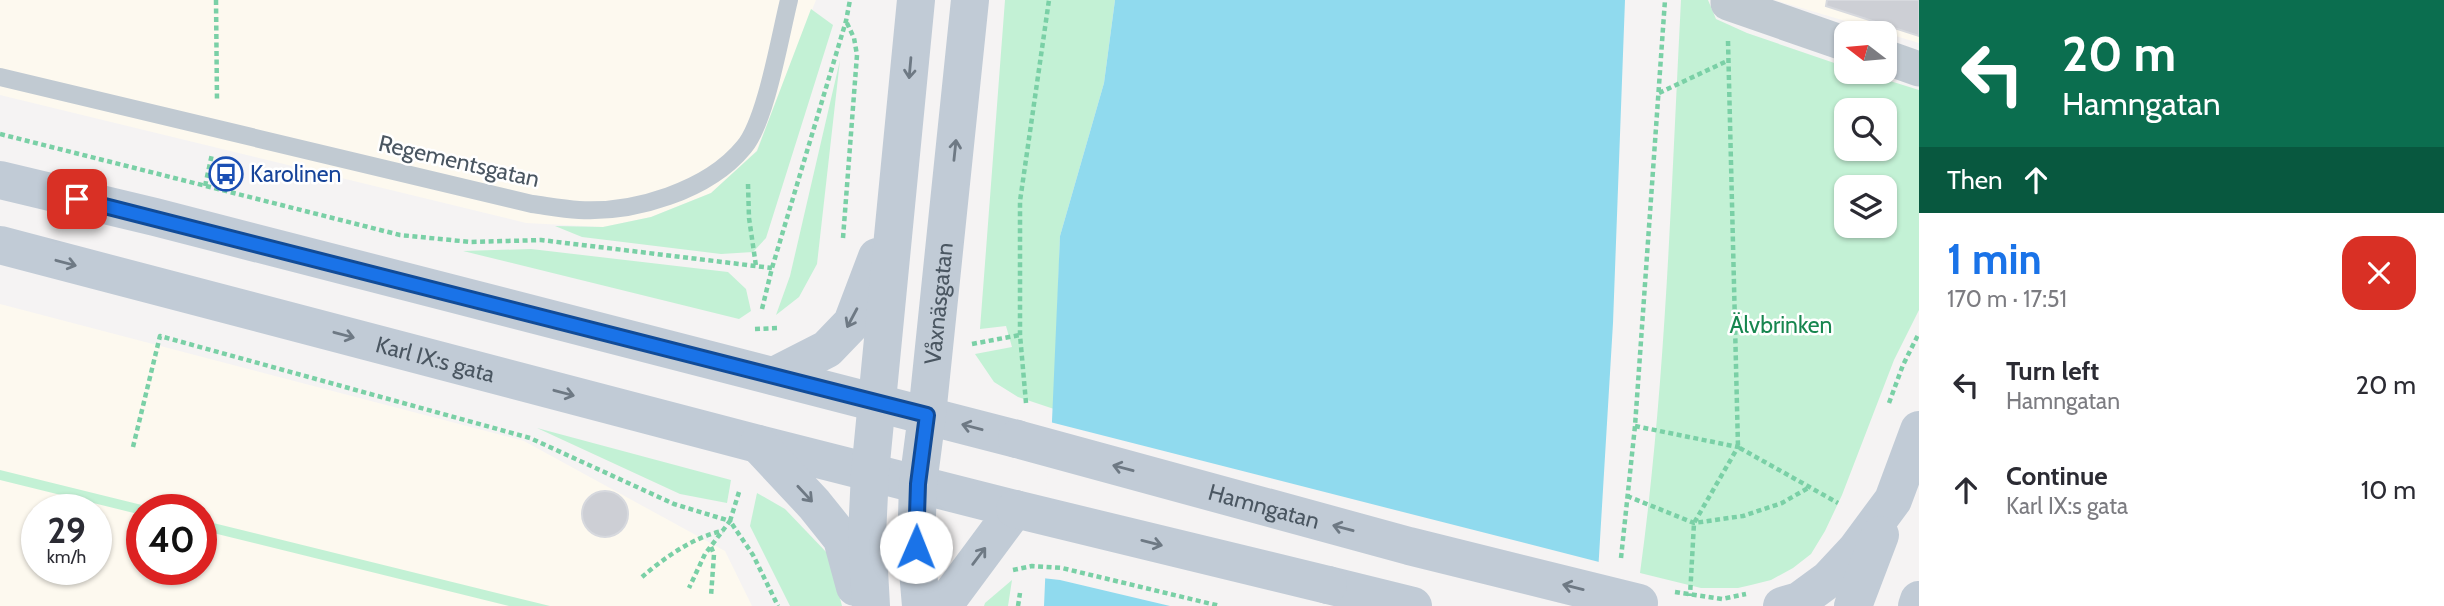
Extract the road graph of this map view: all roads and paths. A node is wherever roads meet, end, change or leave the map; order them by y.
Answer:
1 (216, 0) edge
2 (789, 0) edge
3 (850, 0) edge
4 (970, 0) edge
5 (1049, 0) edge
6 (1665, 0) edge
7 (912, 1) edge
8 (1728, 1) edge
9 (846, 21) junction
10 (1834, 40) edge
11 (1727, 61) junction
12 (1897, 61) edge
13 (1919, 69) edge
14 (0, 78) edge
15 (1659, 93) junction
16 (218, 129) junction
17 (0, 134) edge
18 (747, 143) junction
19 (0, 180) edge
20 (205, 186) junction
21 (895, 209) junction
22 (400, 235) junction
23 (423, 244) dead end
24 (0, 245) edge
25 (840, 250) dead end
26 (756, 266) junction
27 (772, 268) junction
28 (762, 309) dead end
29 (784, 327) dead end
30 (752, 330) dead end
31 (1919, 333) edge
32 (1020, 335) junction
33 (964, 345) dead end
34 (774, 376) junction
35 (877, 402) junction
36 (927, 415) junction
37 (1884, 416) dead end
38 (1022, 424) junction
39 (1635, 426) junction
40 (1919, 430) edge
41 (758, 444) junction
42 (133, 447) dead end
43 (1738, 447) junction
44 (870, 473) junction
45 (918, 484) junction
46 (1808, 488) junction
47 (739, 492) dead end
48 (1627, 496) junction
49 (1893, 500) junction
50 (1838, 503) dead end
51 (1015, 509) junction
52 (730, 521) junction
53 (1694, 523) junction
54 (723, 531) junction
55 (711, 547) junction
56 (1620, 562) dead end
57 (1013, 570) dead end
58 (642, 577) dead end
59 (689, 588) dead end
60 (1020, 593) dead end
61 (712, 596) dead end
62 (1689, 596) junction
63 (1770, 599) edge
64 (1651, 600) edge
65 (1919, 600) edge
66 (778, 606) edge
67 (861, 606) edge
68 (871, 606) edge
69 (921, 606) edge
70 (947, 606) edge
71 (1018, 606) edge
72 (1220, 606) edge
73 (1413, 606) edge
74 (1853, 606) edge
75 (1917, 606) edge

1 - 16 path
2 - 18 lane, Regementsgatan
3 - 9 path
36 -> 4 street, Våxnäsgatan
5 - 32 path
6 - 15 path
7 -> 21 street
8 - 10 street
8 - 11 path
9 - 25 path
9 - 27 path
11 - 15 path
11 - 43 path
12 - 13 street
14 - 16 lane, Regementsgatan
15 - 39 path
16 - 18 lane, Regementsgatan
16 - 20 path
17 - 20 path
18 - 26 path
19 - 34 street
20 - 22 path
21 -> 34 street
21 - 35 street
22 - 23 path
22 - 26 path
24 -> 41 street, Karl IX:s gata
26 - 27 path
27 - 28 path
29 - 30 path
31 - 37 path
32 - 33 path
32 - 38 path
34 - 35 street
35 - 36 street, Hamngatan
35 - 44 street
38 -> 36 street, Hamngatan
36 - 45 street, Våxnäsgatan
64 -> 38 street, Hamngatan, bridge
39 - 43 path
39 - 48 path
40 - 49 street
41 - 44 street, Karl IX:s gata
41 -> 67 street
42 - 52 path
43 - 46 path
43 - 53 path
44 - 45 street
44 - 68 street
45 - 51 street
45 - 69 street, Våxnäsgatan
46 - 50 path
46 - 53 path
47 - 52 path
48 - 53 path
48 - 56 path
49 - 63 street
49 - 74 street
70 -> 51 street
51 -> 73 street, bridge
52 - 54 path
52 - 66 path
53 - 62 path
54 - 55 path
54 - 58 path
55 - 59 path
55 - 61 path
57 - 72 path, bridge
60 - 71 path
62 - 63 path
62 - 64 path
65 - 75 street

